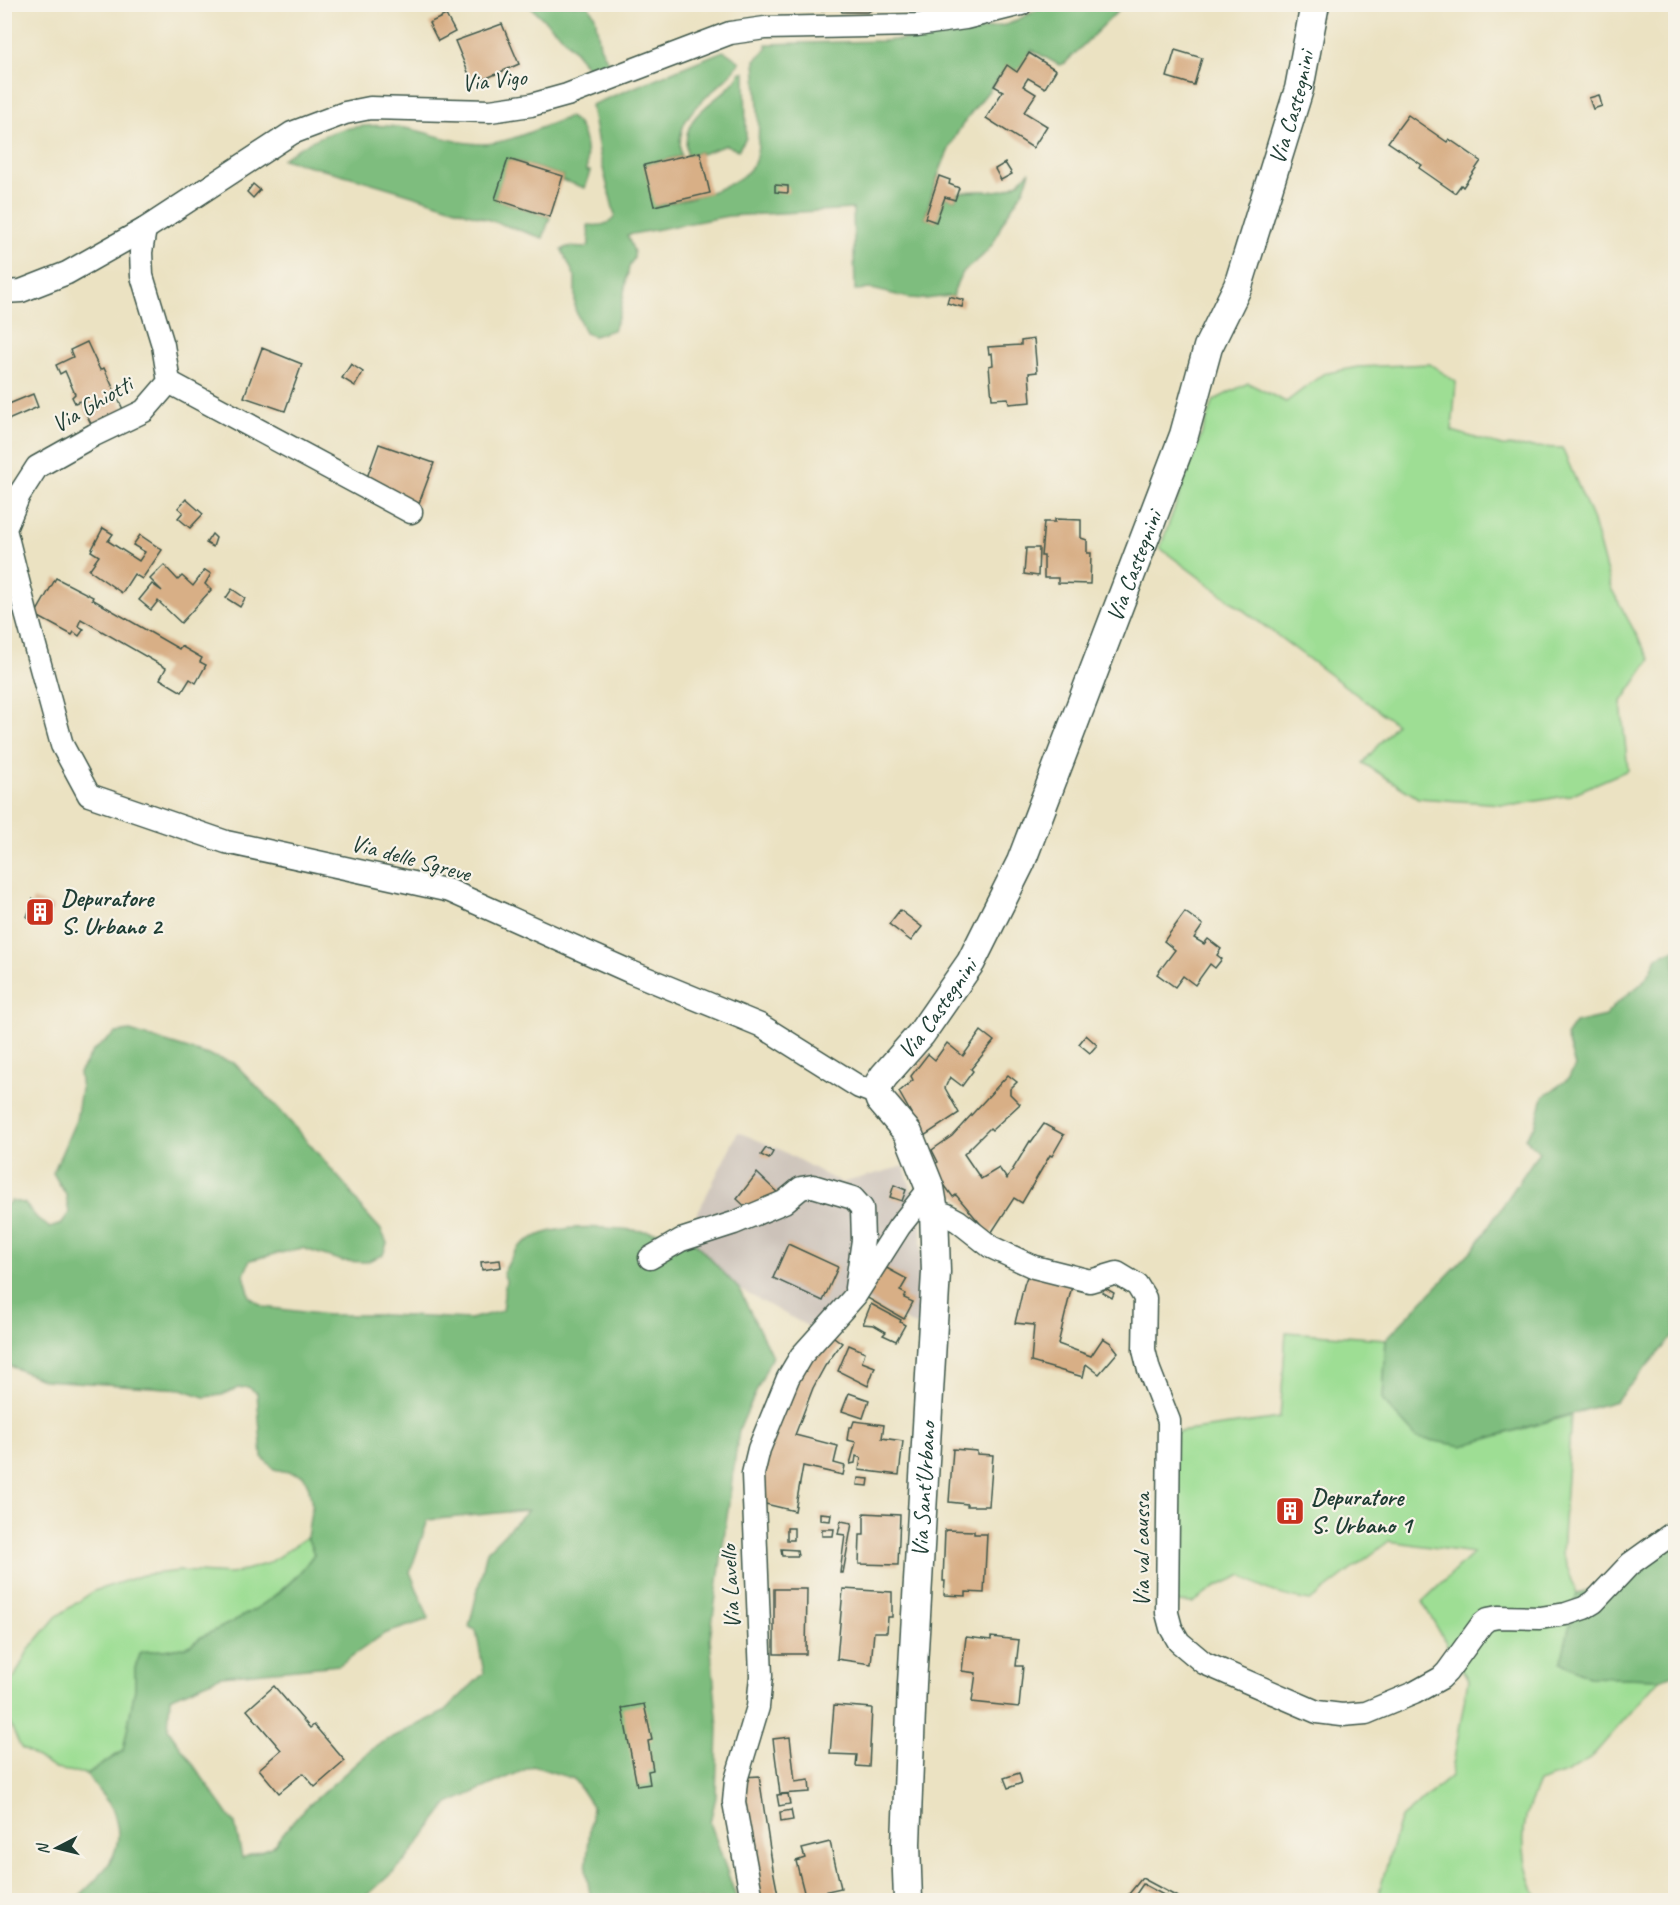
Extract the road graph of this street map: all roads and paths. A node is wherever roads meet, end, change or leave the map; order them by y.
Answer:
1 (1021, 4) edge
2 (1316, 4) edge
3 (145, 229) junction
4 (4, 292) edge
5 (169, 382) junction
6 (411, 512) dead end
7 (26, 613) joint
8 (878, 1094) junction
9 (932, 1200) junction
10 (650, 1258) dead end
11 (855, 1296) junction
12 (1676, 1531) edge
13 (752, 1900) edge
14 (908, 1900) edge

1 - 3 street, Via Vigo
2 - 8 street, Via Castegnini
3 - 4 street, Via Vigo
3 - 5 street, Via Ghiotti
5 - 6 street
5 - 7 street, Via Ghiotti
7 - 8 street, Via delle Sgreve
8 - 9 street, Via Sant'Urbano
9 - 11 street, Via Lavello
9 - 12 street, Via val caussa
9 - 14 street, Via Sant'Urbano
10 - 11 street
11 - 13 street, Via Lavello

